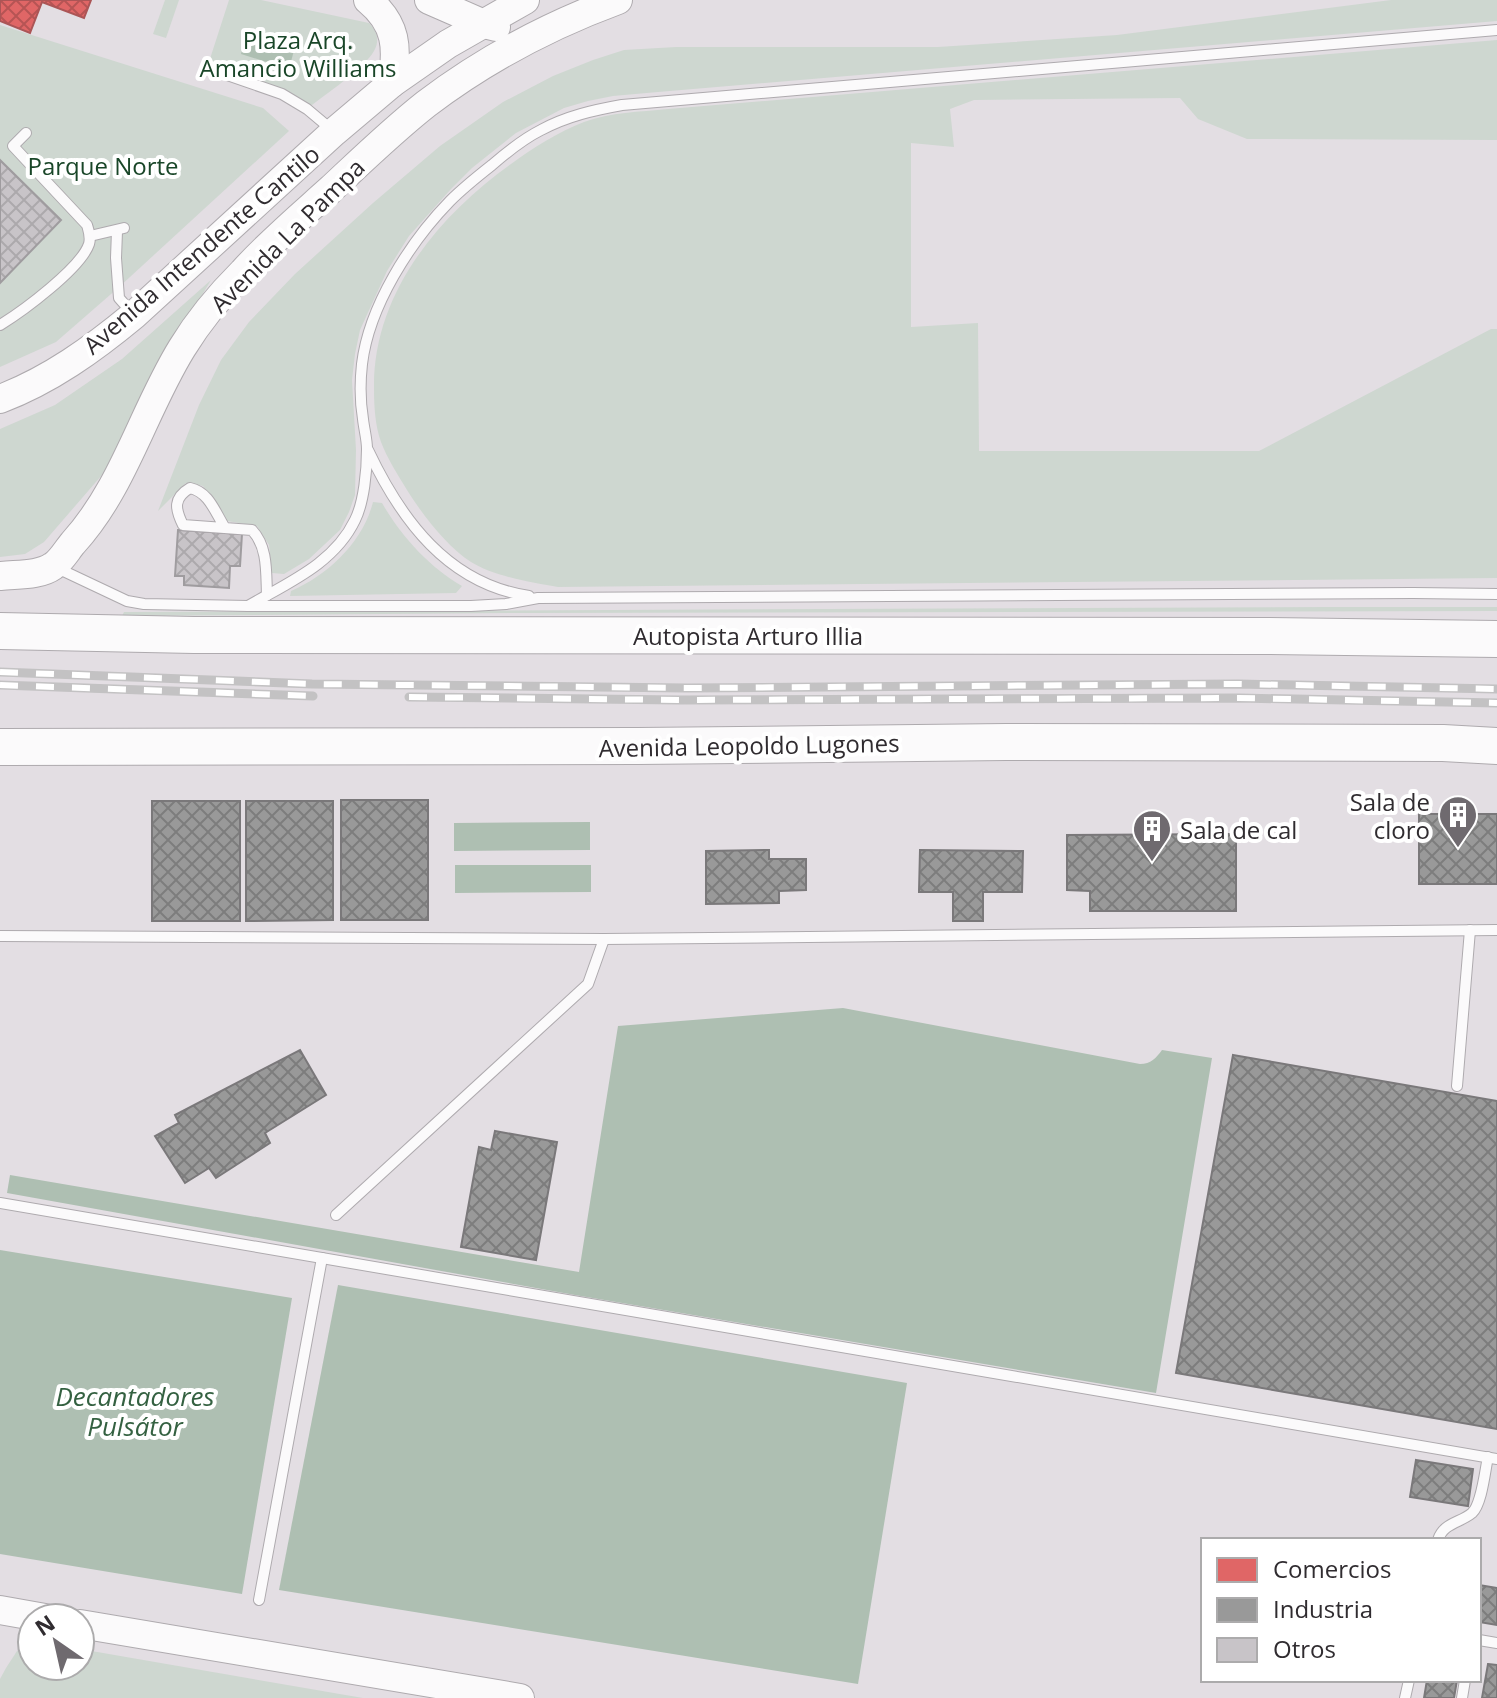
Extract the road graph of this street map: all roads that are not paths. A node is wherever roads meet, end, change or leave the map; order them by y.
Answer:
1 (368, 0) edge
2 (429, 0) edge
3 (525, 0) edge
4 (618, 0) edge
5 (484, 24) junction
6 (1497, 30) edge
7 (535, 36) junction
8 (207, 68) dead end
9 (392, 83) junction
10 (334, 132) junction
11 (26, 133) dead end
12 (90, 236) junction
13 (134, 315) junction
14 (0, 325) edge
15 (0, 399) edge
16 (367, 448) junction
17 (225, 528) junction
18 (53, 566) junction
19 (0, 576) edge
20 (1497, 594) edge
21 (267, 595) junction
22 (538, 598) junction
23 (248, 606) junction
24 (0, 631) edge
25 (1497, 639) edge
26 (1497, 746) edge
27 (0, 747) edge
28 (1470, 930) junction
29 (1497, 930) edge
30 (0, 936) edge
31 (604, 939) junction
32 (1457, 1086) dead end
33 (0, 1203) edge
34 (336, 1215) dead end
35 (322, 1258) junction
36 (1492, 1458) edge
37 (1439, 1538) edge
38 (259, 1600) dead end
39 (96, 1627) edge
40 (520, 1698) edge

1 - 9 main road
2 - 5 main road
3 - 5 main road
4 - 7 main road, Avenida La Pampa
5 - 7 main road
5 - 9 main road
6 - 16 lane
7 - 18 main road, Avenida La Pampa
8 - 10 lane
9 - 10 main road, Avenida Intendente Cantilo
10 - 13 main road, Avenida Intendente Cantilo
11 - 12 lane
12 - 13 lane
12 - 14 lane
13 - 15 main road, Avenida Intendente Cantilo
16 - 21 lane
16 - 22 lane
17 - 17 lane
17 - 21 lane
18 - 19 main road
18 - 23 lane
20 - 22 lane
21 - 23 lane
22 - 23 lane
24 - 25 highway, Autopista Arturo Illia
26 - 27 highway, Avenida Leopoldo Lugones
28 - 29 lane
28 - 31 lane
28 - 32 lane
30 - 31 lane
31 - 34 lane
33 - 35 lane
35 - 36 lane
35 - 38 lane
36 - 37 lane
39 - 40 main road

